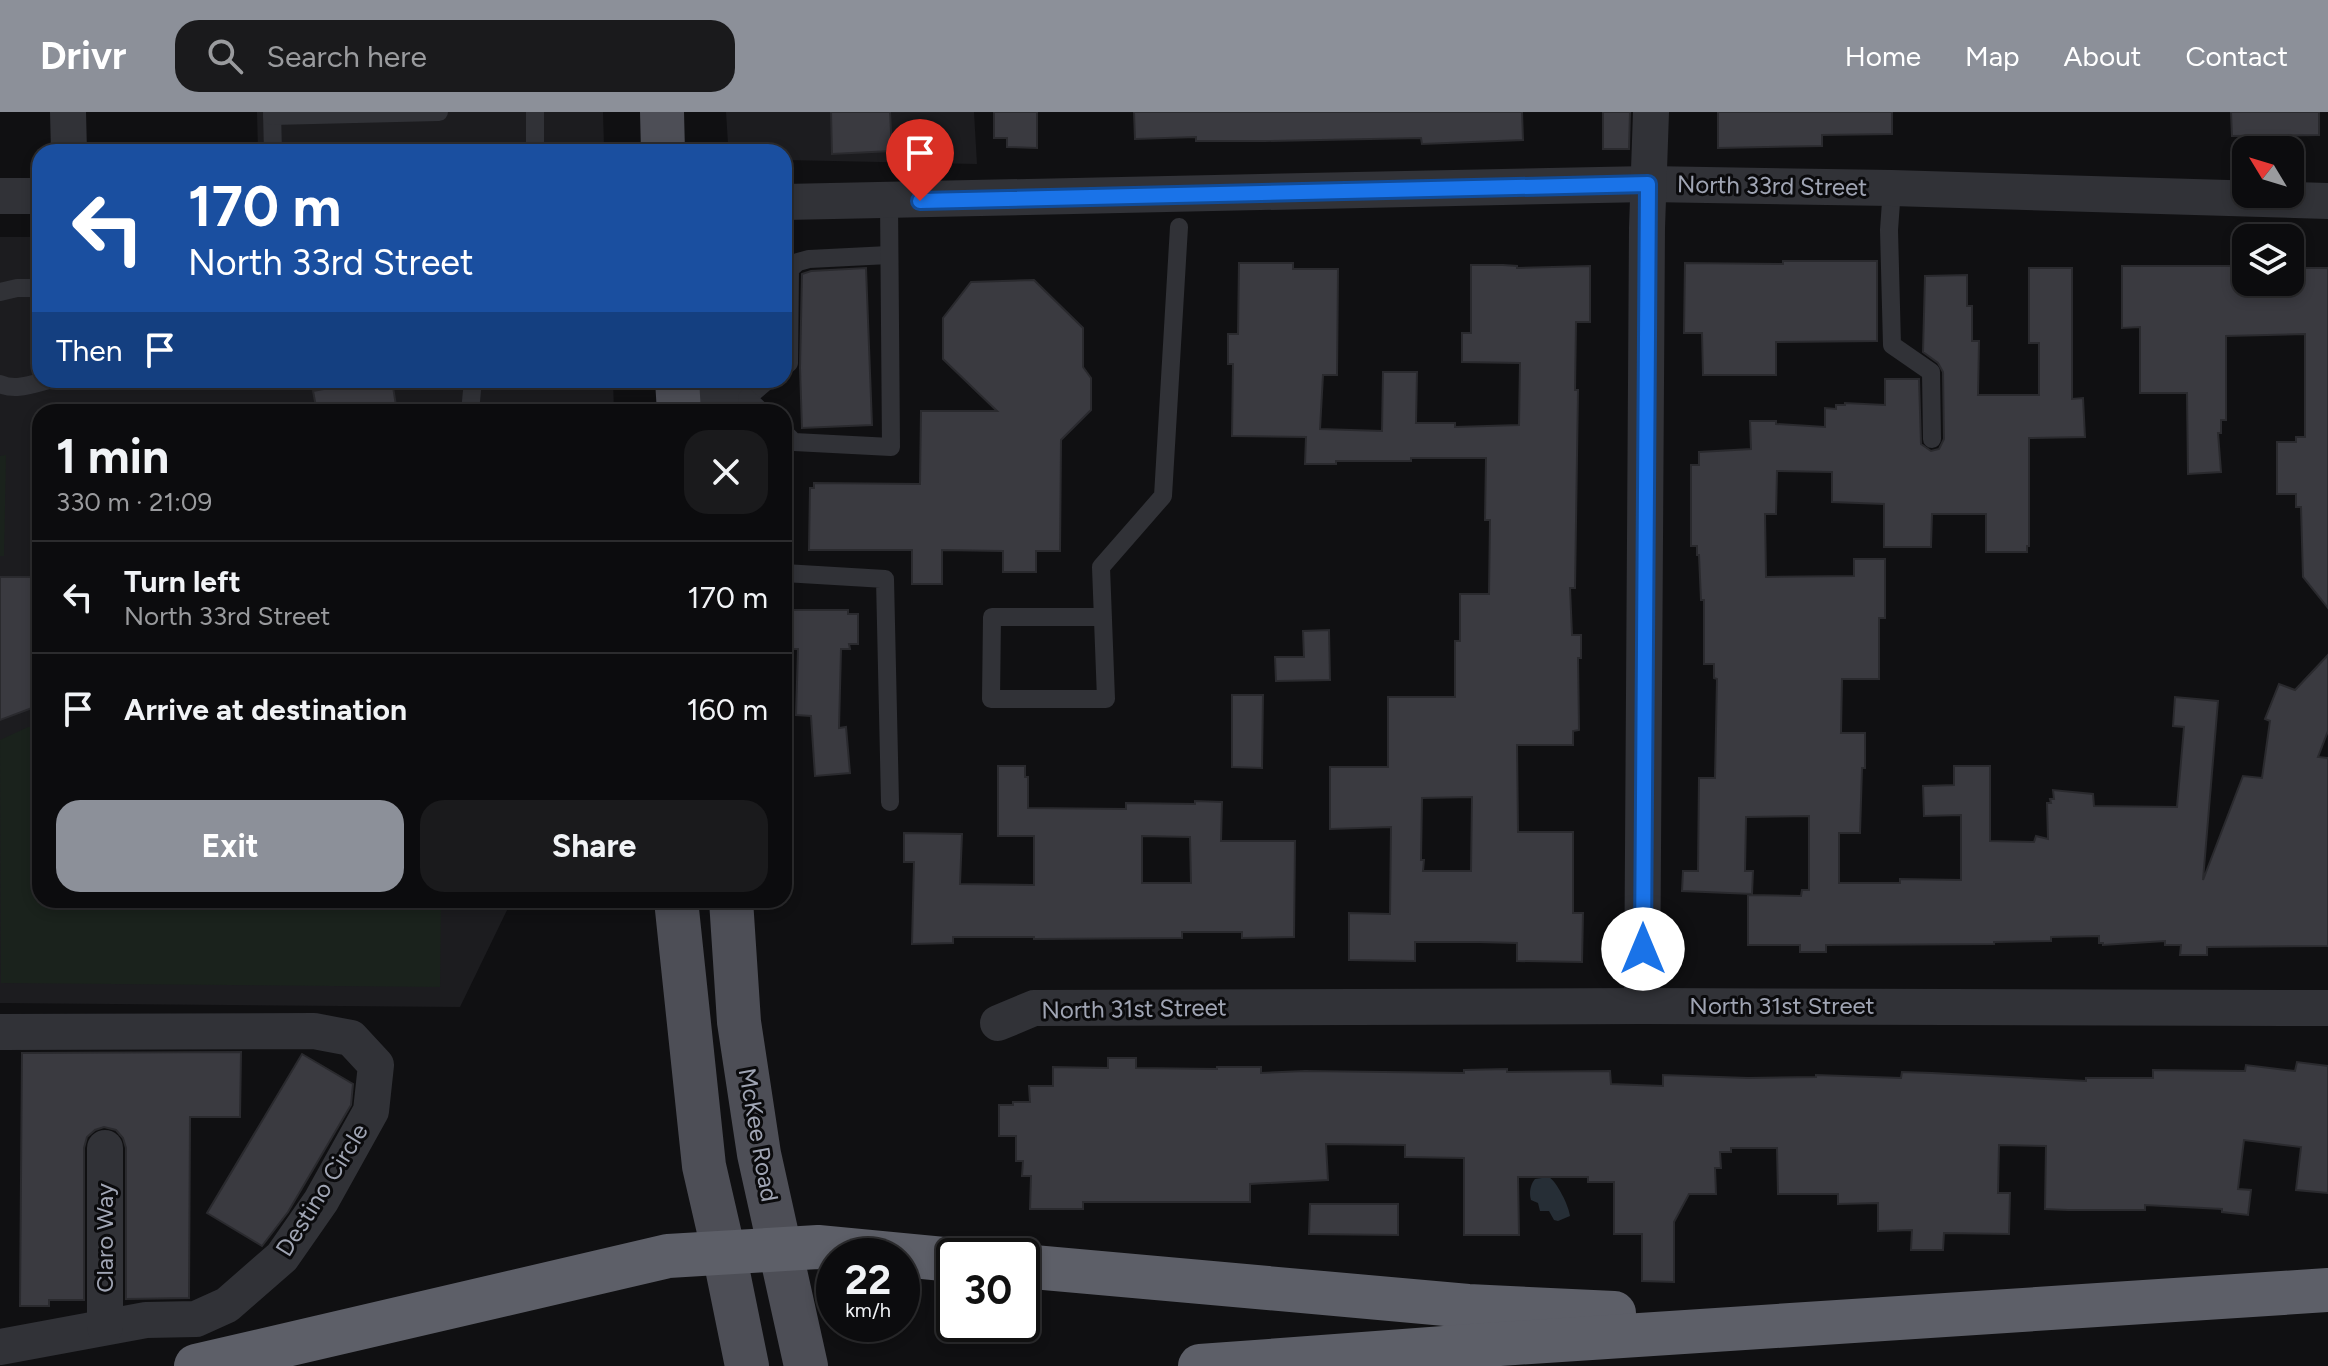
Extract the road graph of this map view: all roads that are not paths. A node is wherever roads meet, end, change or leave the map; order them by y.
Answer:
1 (68, 112) edge
2 (439, 112) edge
3 (535, 112) edge
4 (662, 112) edge
5 (1651, 112) edge
6 (272, 114) edge
7 (69, 144) edge
8 (273, 144) edge
9 (535, 144) edge
10 (663, 144) edge
11 (1648, 184) junction
12 (1892, 188) junction
13 (0, 196) edge
14 (32, 196) edge
15 (889, 201) junction
16 (2328, 201) edge
17 (792, 202) edge
18 (1179, 227) dead end
19 (889, 255) junction
20 (792, 267) edge
21 (32, 288) edge
22 (0, 292) edge
23 (0, 384) edge
24 (32, 384) edge
25 (759, 388) edge
26 (678, 396) edge
27 (747, 398) junction
28 (753, 404) edge
29 (1932, 439) dead end
30 (792, 440) edge
31 (792, 573) edge
32 (1103, 617) junction
33 (890, 802) dead end
34 (677, 908) edge
35 (732, 908) edge
36 (1642, 1006) junction
37 (2328, 1008) edge
38 (998, 1023) dead end
39 (0, 1032) edge
40 (105, 1148) dead end
41 (779, 1248) junction
42 (724, 1253) junction
43 (936, 1258) edge
44 (1040, 1268) edge
45 (2328, 1290) edge
46 (105, 1327) junction
47 (1739, 1329) junction
48 (0, 1347) edge
49 (803, 1354) edge
50 (744, 1356) edge
51 (196, 1366) edge
52 (1200, 1366) edge

1 - 7 street
2 - 6 lane
3 - 9 lane
4 - 10 main road
5 - 11 street
6 - 8 lane
11 - 12 street, North 33rd Street
11 - 15 street, North 33rd Street
11 - 36 street
12 - 16 street, North 33rd Street
12 - 29 lane
13 - 14 street
15 - 17 street, North 33rd Street
15 - 19 lane
18 - 32 lane
19 - 20 lane
19 - 30 lane
21 - 22 lane
23 - 24 lane
25 - 27 lane
26 - 27 lane
27 - 28 lane
31 - 33 lane
32 - 32 lane
34 - 42 main road
35 - 41 main road, McKee Road
36 - 37 street, North 31st Street
36 - 38 street, North 31st Street
39 - 46 street, Destino Circle
40 - 46 street, Claro Way
41 - 42 highway
41 - 43 highway
41 - 49 main road, McKee Road
42 - 50 main road
42 - 51 highway
44 - 47 highway
45 - 47 highway
46 - 48 street, Destino Circle
47 - 52 highway

